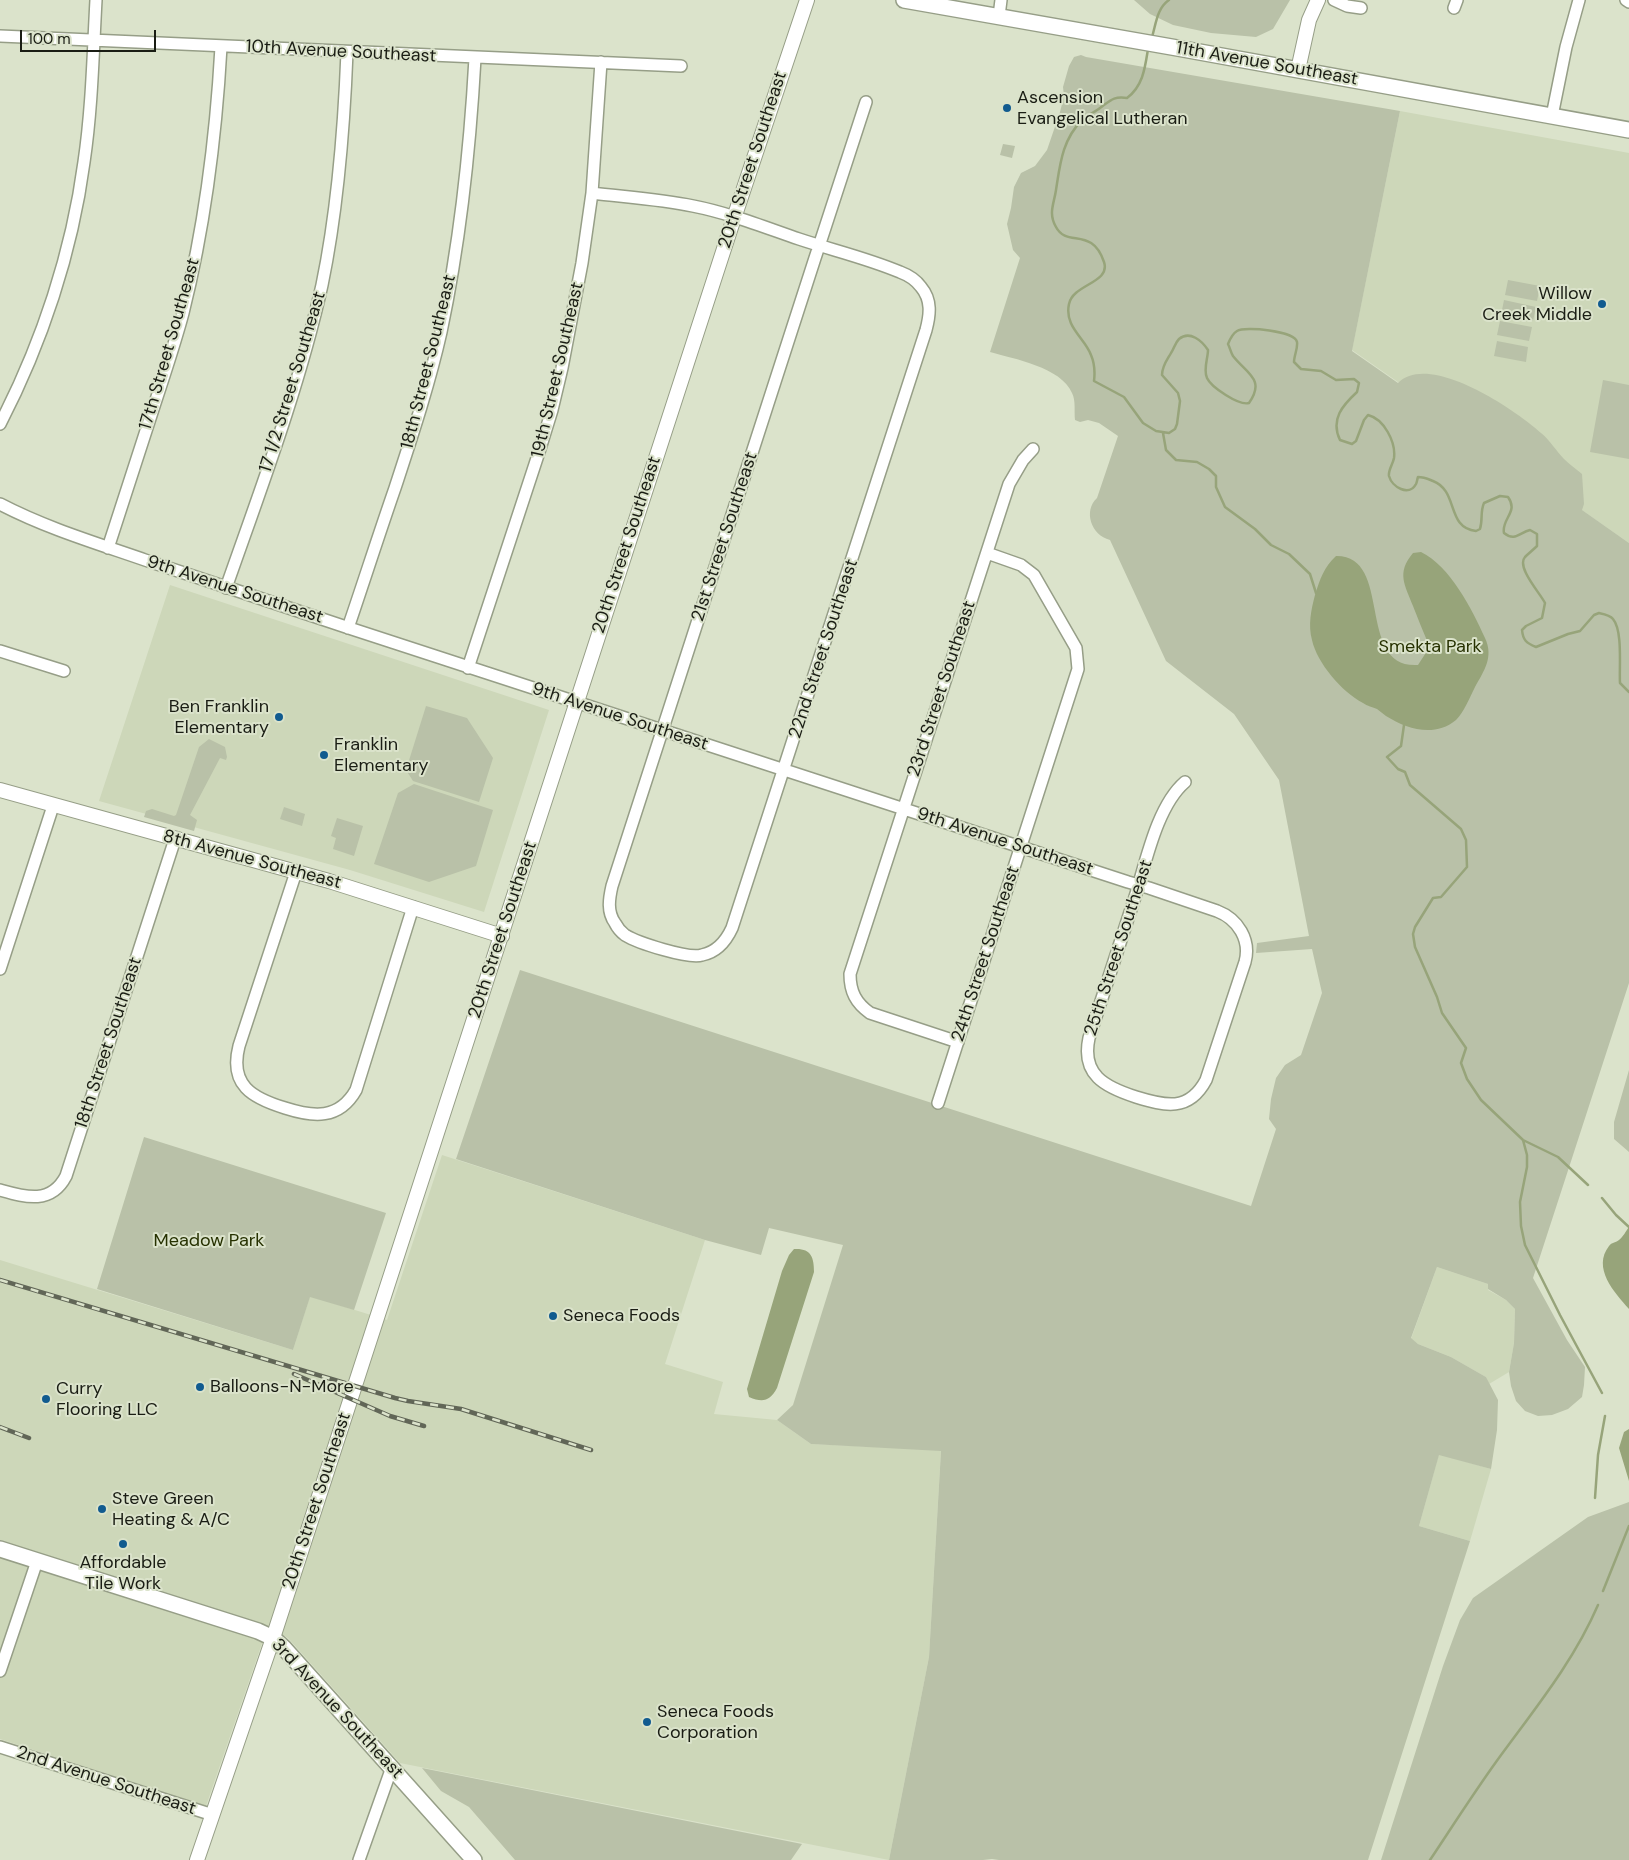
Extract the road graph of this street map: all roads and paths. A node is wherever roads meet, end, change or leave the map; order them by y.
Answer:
1 (96, 0) edge
2 (807, 0) edge
3 (904, 0) edge
4 (1002, 0) edge
5 (1318, 0) edge
6 (1334, 0) edge
7 (1579, 0) edge
8 (1361, 8) dead end
9 (999, 16) junction
10 (0, 36) edge
11 (94, 41) junction
12 (221, 47) junction
13 (347, 52) junction
14 (475, 58) junction
15 (601, 62) junction
16 (682, 66) dead end
17 (1298, 70) junction
18 (866, 102) dead end
19 (1552, 116) junction
20 (1629, 130) edge
21 (592, 193) junction
22 (734, 218) junction
23 (819, 245) junction
24 (0, 424) edge
25 (1033, 449) dead end
26 (0, 504) edge
27 (108, 548) junction
28 (987, 553) junction
29 (226, 588) junction
30 (348, 628) junction
31 (0, 651) edge
32 (468, 668) junction
33 (64, 671) dead end
34 (576, 702) junction
35 (663, 730) junction
36 (784, 771) junction
37 (1185, 782) dead end
38 (0, 790) edge
39 (53, 806) junction
40 (903, 809) junction
41 (175, 839) junction
42 (1021, 847) junction
43 (296, 872) junction
44 (1139, 885) junction
45 (413, 907) junction
46 (1239, 926) joint
47 (502, 936) junction
48 (659, 948) joint
49 (0, 969) edge
50 (958, 1042) junction
51 (938, 1103) dead end
52 (0, 1190) edge
53 (0, 1549) edge
54 (37, 1561) junction
55 (273, 1638) junction
56 (0, 1671) edge
57 (0, 1747) edge
58 (392, 1768) junction
59 (212, 1815) junction
60 (197, 1860) edge
61 (359, 1860) edge
62 (474, 1860) edge

1 - 11 street
2 - 22 street, 20th Street Southeast
3 - 9 main road, 11th Avenue Southeast
4 - 9 street
5 - 17 street
6 - 8 street
7 - 19 street
9 - 17 main road, 11th Avenue Southeast
10 - 11 street, 10th Avenue Southeast
11 - 12 street, 10th Avenue Southeast
11 - 24 street
12 - 13 street, 10th Avenue Southeast
12 - 27 street, 17th Street Southeast
13 - 14 street, 10th Avenue Southeast
13 - 29 street, 17 1/2 Street Southeast
14 - 15 street, 10th Avenue Southeast
14 - 30 street, 18th Street Southeast
15 - 16 street, 10th Avenue Southeast
15 - 21 street, 19th Street Southeast
17 - 19 main road, 11th Avenue Southeast
18 - 23 street, 21st Street Southeast
19 - 20 main road, 11th Avenue Southeast
21 - 22 street
21 - 32 street, 19th Street Southeast
22 - 23 street
22 - 34 street, 20th Street Southeast
23 - 35 street, 21st Street Southeast
23 - 36 street, 22nd Street Southeast
25 - 28 street, 23rd Street Southeast
26 - 27 street, 9th Avenue Southeast
27 - 29 street, 9th Avenue Southeast
28 - 40 street, 23rd Street Southeast
28 - 42 street, 24th Street Southeast
29 - 30 street, 9th Avenue Southeast
30 - 32 street, 9th Avenue Southeast
31 - 33 street
32 - 34 street, 9th Avenue Southeast
34 - 35 street, 9th Avenue Southeast
34 - 47 street, 20th Street Southeast
35 - 36 street, 9th Avenue Southeast
35 - 48 street, 21st Street Southeast
36 - 40 street, 9th Avenue Southeast
36 - 48 street, 22nd Street Southeast
37 - 44 street, 25th Street Southeast
38 - 39 street, 8th Avenue Southeast
39 - 41 street, 8th Avenue Southeast
39 - 49 street
40 - 42 street, 9th Avenue Southeast
40 - 50 street, 23rd Street Southeast
41 - 43 street, 8th Avenue Southeast
41 - 52 street, 18th Street Southeast
42 - 44 street, 9th Avenue Southeast
42 - 50 street, 24th Street Southeast
43 - 45 street, 8th Avenue Southeast
43 - 45 street
44 - 46 street, 9th Avenue Southeast
44 - 46 street, 25th Street Southeast
45 - 47 street, 8th Avenue Southeast
47 - 55 street, 20th Street Southeast
50 - 51 street, 24th Street Southeast
53 - 54 main road, 3rd Avenue Southeast
54 - 55 main road, 3rd Avenue Southeast
54 - 56 street
55 - 58 main road, 3rd Avenue Southeast
55 - 59 street, 20th Street Southeast
57 - 59 street, 2nd Avenue Southeast
58 - 61 street
58 - 62 main road, 3rd Avenue Southeast
59 - 60 street, 20th Street Southeast

